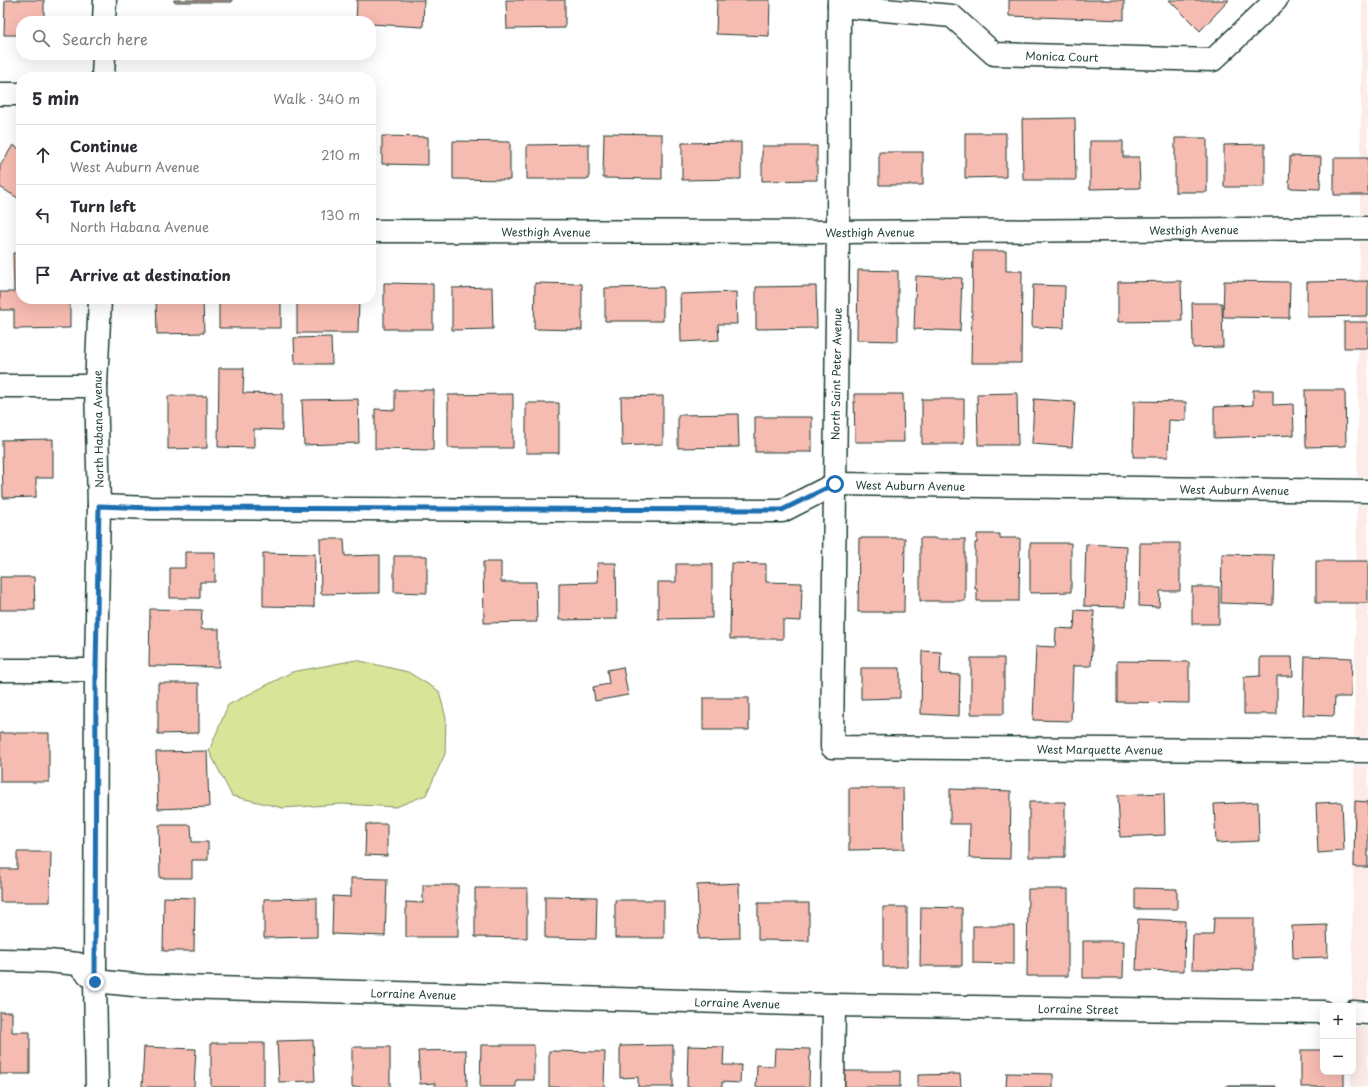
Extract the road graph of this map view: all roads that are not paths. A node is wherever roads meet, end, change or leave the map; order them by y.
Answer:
1 (105, 0) edge
2 (1276, 0) edge
3 (839, 3) edge
4 (104, 16) edge
5 (104, 60) edge
6 (103, 72) edge
7 (0, 94) edge
8 (16, 94) edge
9 (1368, 228) edge
10 (376, 231) edge
11 (838, 232) junction
12 (100, 304) edge
13 (96, 385) junction
14 (0, 386) edge
15 (835, 484) junction
16 (1368, 491) edge
17 (99, 506) junction
18 (0, 670) edge
19 (96, 670) junction
20 (832, 747) joint
21 (1368, 751) edge
22 (0, 960) edge
23 (95, 982) junction
24 (834, 1005) junction
25 (1320, 1012) edge
26 (1356, 1012) edge
27 (1368, 1013) edge
28 (97, 1087) edge
29 (833, 1087) edge

1 - 4 street
2 - 3 street, Monica Court
3 - 11 street, North Saint Peter Avenue
5 - 6 street
7 - 8 street
9 - 11 street, Westhigh Avenue
10 - 11 street, Westhigh Avenue
11 - 15 street, North Saint Peter Avenue
12 - 13 street, North Habana Avenue
13 - 14 street
13 - 17 street, North Habana Avenue
15 - 16 street, West Auburn Avenue
15 - 17 street, West Auburn Avenue
15 - 20 street, North Saint Peter Avenue
17 - 19 street, North Habana Avenue
18 - 19 street
19 - 23 street, North Habana Avenue
20 - 21 street, West Marquette Avenue
22 - 23 street
23 - 24 street, Lorraine Avenue
23 - 28 street, North Habana Avenue
24 - 25 street, Lorraine Street
24 - 29 street
26 - 27 street

